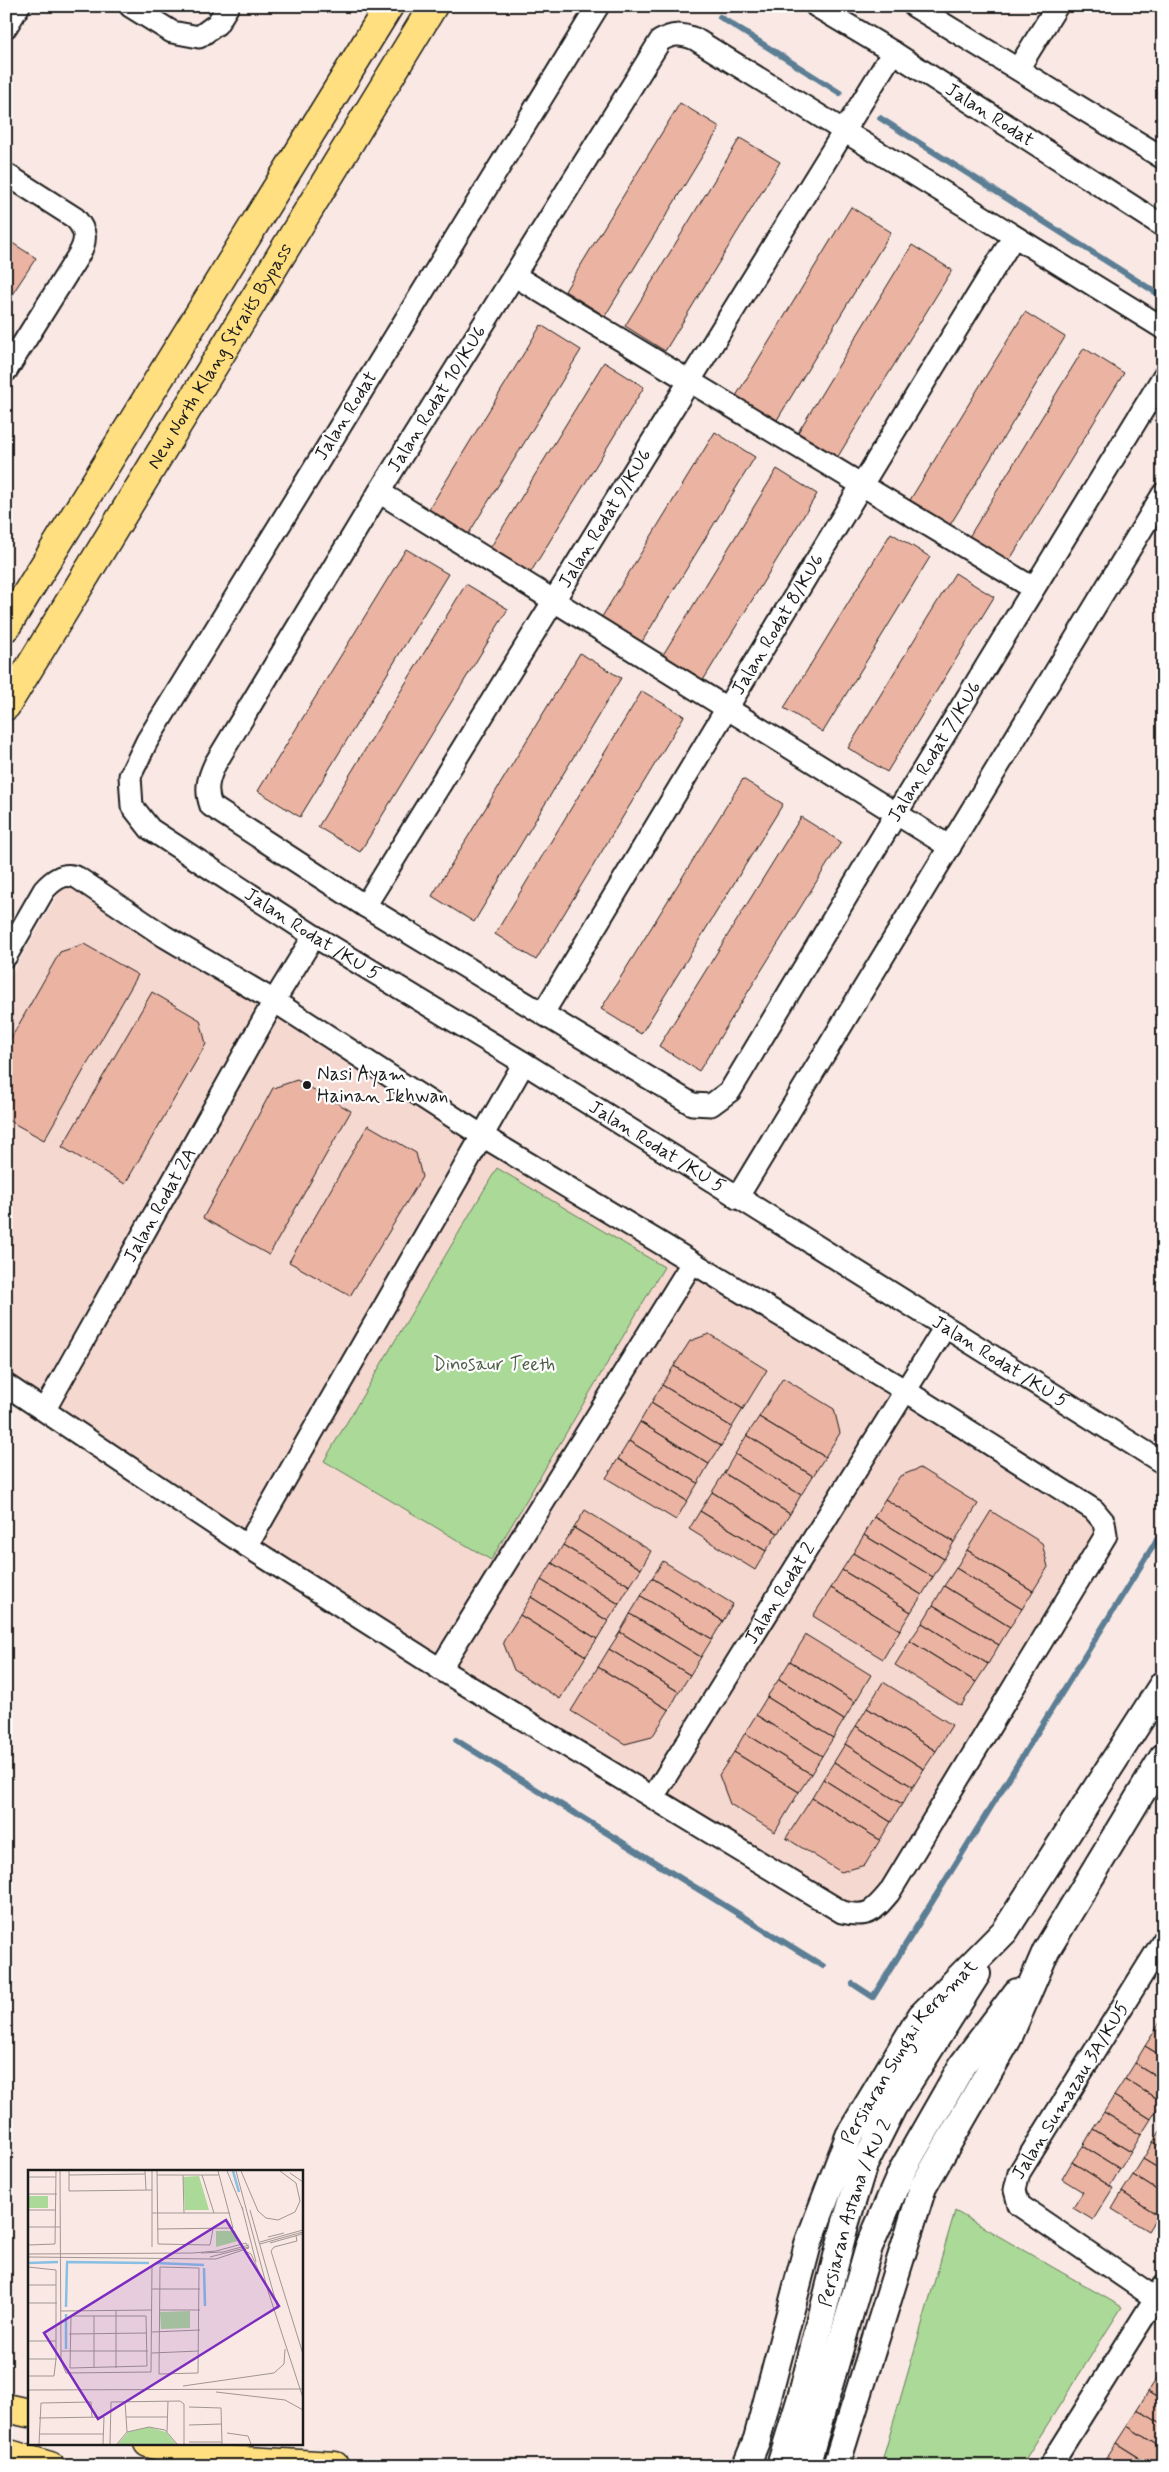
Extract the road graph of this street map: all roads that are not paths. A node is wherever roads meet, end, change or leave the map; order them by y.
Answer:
1 (19, 6) edge
2 (130, 6) edge
3 (228, 6) edge
4 (389, 6) edge
5 (433, 6) edge
6 (598, 6) edge
7 (816, 6) edge
8 (914, 6) edge
9 (1057, 6) edge
10 (6, 27) edge
11 (893, 52) junction
12 (1018, 69) junction
13 (843, 130) junction
14 (1163, 158) edge
15 (6, 174) edge
16 (1163, 226) edge
17 (1013, 238) junction
18 (515, 276) junction
19 (1163, 328) edge
20 (6, 370) edge
21 (1163, 377) edge
22 (688, 381) junction
23 (860, 484) junction
24 (379, 492) junction
25 (1163, 494) edge
26 (1034, 588) junction
27 (553, 601) junction
28 (6, 627) edge
29 (6, 706) edge
30 (727, 710) junction
31 (896, 814) junction
32 (150, 829) joint
33 (950, 847) junction
34 (365, 906) junction
35 (314, 936) junction
36 (6, 956) edge
37 (274, 1002) junction
38 (543, 1013) junction
39 (524, 1063) junction
40 (481, 1135) junction
41 (737, 1198) junction
42 (692, 1263) junction
43 (945, 1327) junction
44 (6, 1385) edge
45 (906, 1390) junction
46 (45, 1409) junction
47 (1163, 1463) edge
48 (247, 1546) junction
49 (440, 1669) junction
50 (1163, 1684) edge
51 (1163, 1756) edge
52 (653, 1797) junction
53 (1005, 1931) junction
54 (1163, 1941) edge
55 (1044, 1955) junction
56 (1159, 2292) edge
57 (6, 2408) edge
58 (28, 2413) edge
59 (152, 2444) edge
60 (6, 2453) edge
61 (222, 2462) edge
62 (50, 2466) edge
63 (335, 2466) edge
64 (746, 2466) edge
65 (780, 2466) edge
66 (806, 2466) edge
67 (836, 2466) edge
68 (1050, 2466) edge

1 - 10 street
2 - 3 street
4 - 28 highway, New North Klang Straits Bypass
5 - 29 highway, New North Klang Straits Bypass
6 - 32 street, Jalan Rodat
7 - 11 street, Jalan Rodat
8 - 12 street
9 - 12 street
11 - 13 street, Jalan Rodat 9/KU6
11 - 16 street, Jalan Rodat
12 - 14 street
13 - 17 street
13 - 18 street, Jalan Rodat 10/KU6
13 - 22 street, Jalan Rodat 9/KU6
15 - 20 street
17 - 19 street
17 - 23 street, Jalan Rodat 8/KU6
18 - 22 street
18 - 24 street, Jalan Rodat 10/KU6
21 - 26 street, Jalan Rodat 7/KU6
22 - 23 street
22 - 27 street, Jalan Rodat 9/KU6
23 - 26 street
23 - 30 street, Jalan Rodat 8/KU6
24 - 27 street
24 - 34 street, Jalan Rodat 10/KU6
25 - 33 street
26 - 31 street, Jalan Rodat 7/KU6
27 - 30 street
27 - 34 street, Jalan Rodat 9/KU6
30 - 31 street
30 - 38 street, Jalan Rodat 8/KU6
31 - 33 street
31 - 38 street, Jalan Rodat 7/KU6
32 - 35 street, Jalan Rodat /KU 5
33 - 41 street
34 - 38 street
35 - 37 street, Jalan Rodat 2A
35 - 39 street, Jalan Rodat /KU 5
36 - 37 street
37 - 40 street
37 - 46 street, Jalan Rodat 2A
39 - 40 street
39 - 41 street, Jalan Rodat /KU 5
40 - 42 street
40 - 48 street
41 - 43 street, Jalan Rodat /KU 5
42 - 45 street
42 - 49 street
43 - 45 street, Jalan Rodat 2
43 - 47 street, Jalan Rodat /KU 5
44 - 46 street
45 - 52 street, Jalan Rodat 2
45 - 52 street
46 - 48 street
48 - 49 street
49 - 52 street
50 - 53 street, Persiaran Sungai Keramat
51 - 55 street
53 - 64 street, Persiaran Sungai Keramat
53 - 65 street, Persiaran Astana / KU 2
54 - 56 street, Jalan Sumazau 3A/KU5
55 - 66 street, Persiaran Astana / KU 2
55 - 67 street
56 - 68 street
57 - 58 highway
59 - 61 highway
60 - 62 highway
61 - 63 highway

